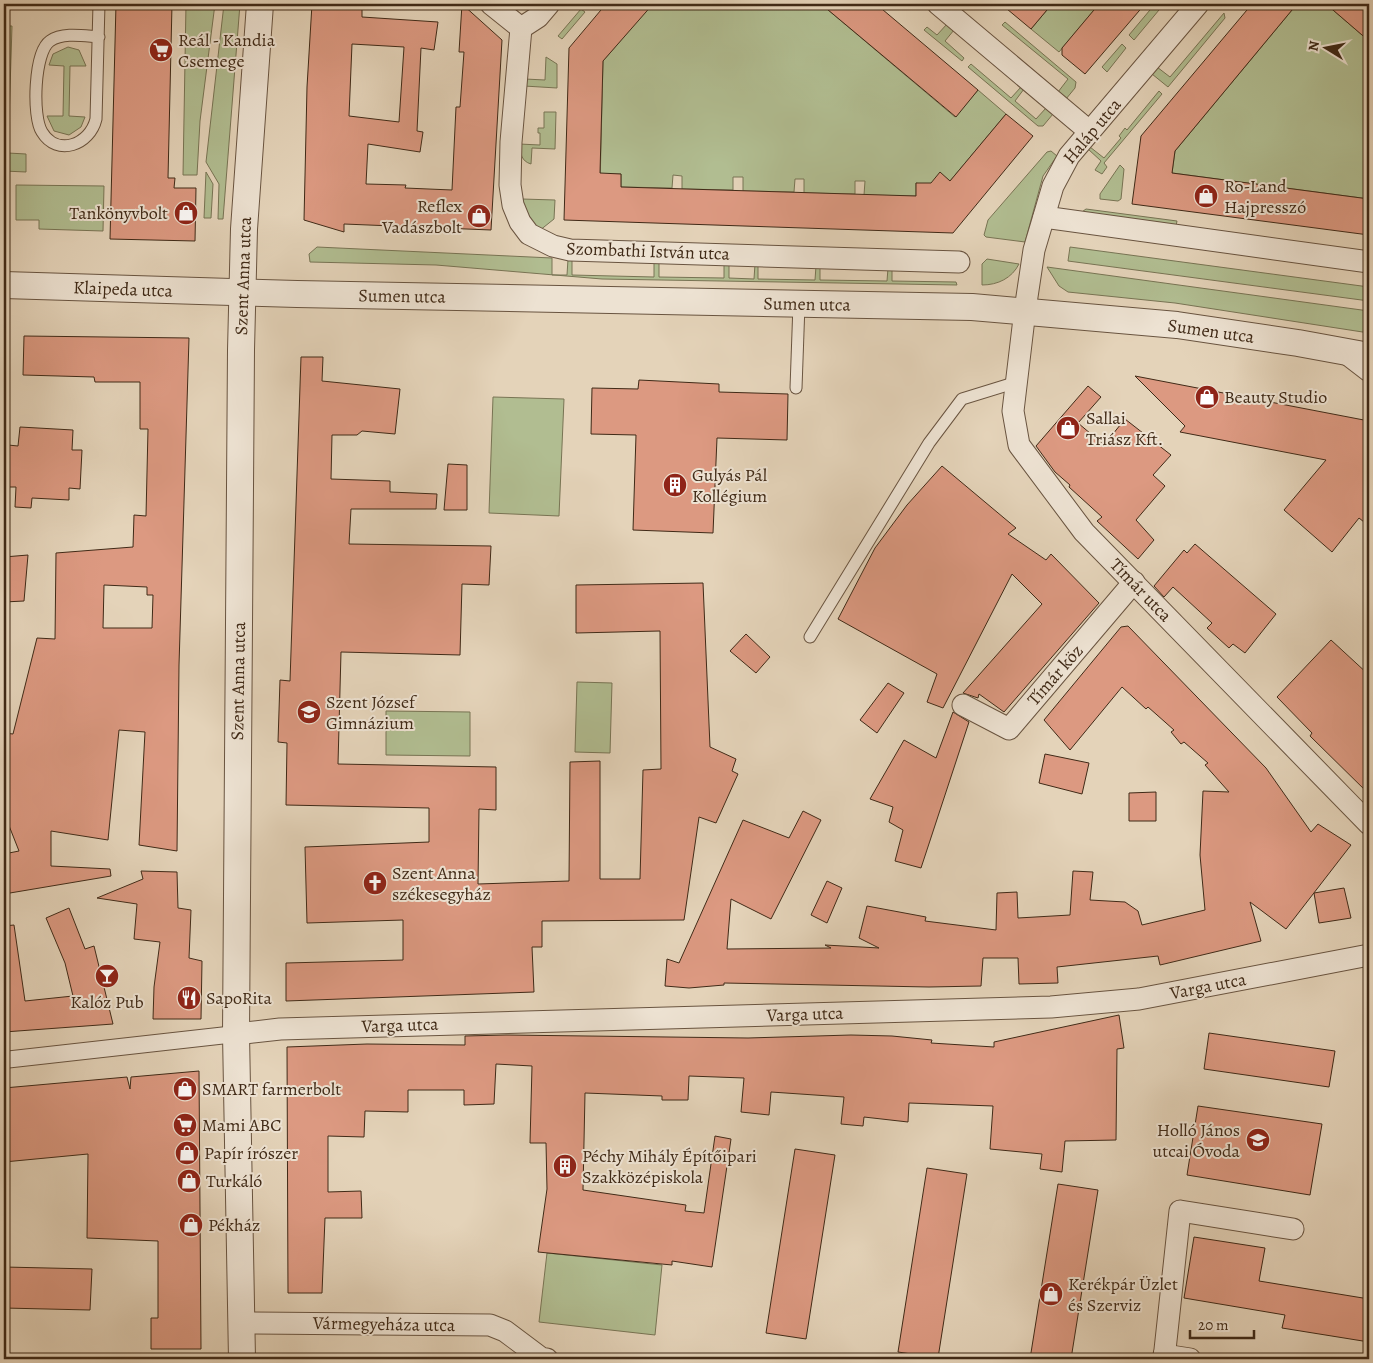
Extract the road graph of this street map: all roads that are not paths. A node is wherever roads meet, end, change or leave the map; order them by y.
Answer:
1 (100, 4) edge
2 (260, 4) edge
3 (491, 4) edge
4 (549, 4) edge
5 (938, 4) edge
6 (1198, 4) edge
7 (521, 28) junction
8 (99, 37) junction
9 (1089, 132) junction
10 (1044, 217) junction
11 (959, 262) dead end
12 (1369, 262) edge
13 (4, 285) edge
14 (242, 293) junction
15 (799, 304) junction
16 (1025, 310) junction
17 (1343, 351) junction
18 (1369, 356) edge
19 (1369, 371) edge
20 (1017, 382) junction
21 (796, 388) dead end
22 (1134, 582) junction
23 (810, 637) dead end
24 (963, 705) dead end
25 (1369, 824) edge
26 (1369, 955) edge
27 (236, 1034) junction
28 (4, 1060) edge
29 (1293, 1228) dead end
30 (242, 1323) junction
31 (520, 1352) edge
32 (1164, 1357) edge
33 (242, 1359) edge
34 (544, 1359) edge
35 (1190, 1359) edge

1 - 8 lane
2 - 14 street, Szent Anna utca
3 - 7 street
4 - 7 street
5 - 9 street
6 - 9 street, Haláp utca
7 - 11 street, Szombathi István utca
8 - 8 lane
9 - 10 street, Haláp utca
10 - 12 street
10 - 16 street, Haláp utca
13 - 14 street, Klaipeda utca
14 - 15 street, Sumen utca
14 - 27 street, Szent Anna utca
15 - 16 street, Sumen utca
15 - 21 lane
16 - 17 street, Sumen utca
16 - 20 street, Tímár utca
17 - 18 street, Sumen utca
17 - 19 street
20 - 22 street, Tímár utca
20 - 23 lane
22 - 24 street, Tímár köz
22 - 25 street, Tímár utca
26 - 27 street, Varga utca
27 - 28 street
27 - 30 street, Szent Anna utca
29 - 32 street
30 - 31 street, Vármegyeháza utca
30 - 33 street, Szent Anna utca
31 - 34 street, Vármegyeháza utca
32 - 35 street

